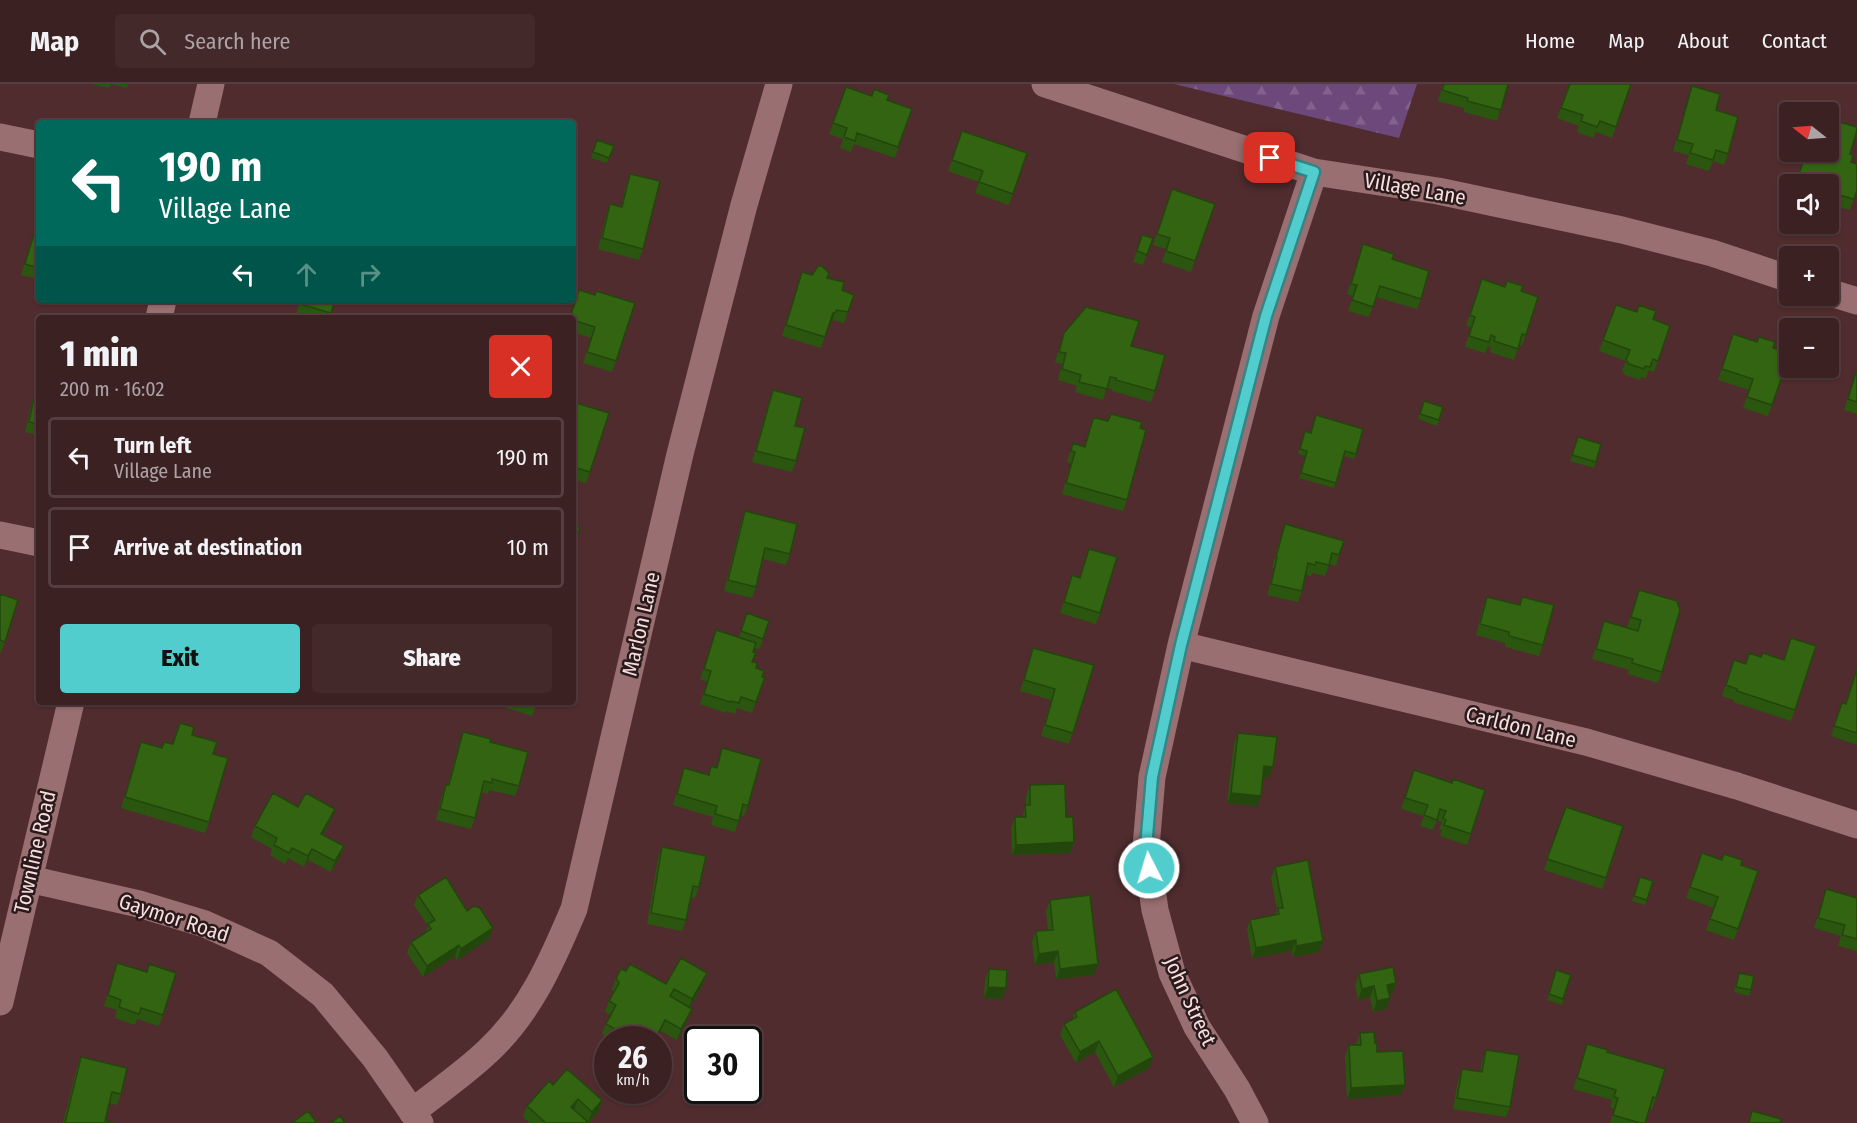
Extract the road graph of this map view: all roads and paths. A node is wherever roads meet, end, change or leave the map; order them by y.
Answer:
1 (211, 84) edge
2 (779, 84) edge
3 (1045, 84) edge
4 (203, 120) edge
5 (0, 137) edge
6 (36, 144) edge
7 (1314, 172) junction
8 (1779, 275) edge
9 (1839, 295) edge
10 (1857, 301) edge
11 (0, 535) edge
12 (36, 542) edge
13 (1181, 645) junction
14 (70, 705) edge
15 (1857, 825) edge
16 (29, 879) junction
17 (0, 1002) edge
18 (416, 1117) edge
19 (1255, 1123) edge

1 - 4 street
2 - 18 street, Marlon Lane
3 - 7 street, Village Lane
5 - 6 street
7 - 8 street, Village Lane
7 - 13 street, John Street
9 - 10 street
11 - 12 street
13 - 15 street, Carldon Lane
13 - 19 street, John Street
14 - 16 street, Townline Road
16 - 17 street, Townline Road
16 - 18 street, Gaymor Road

